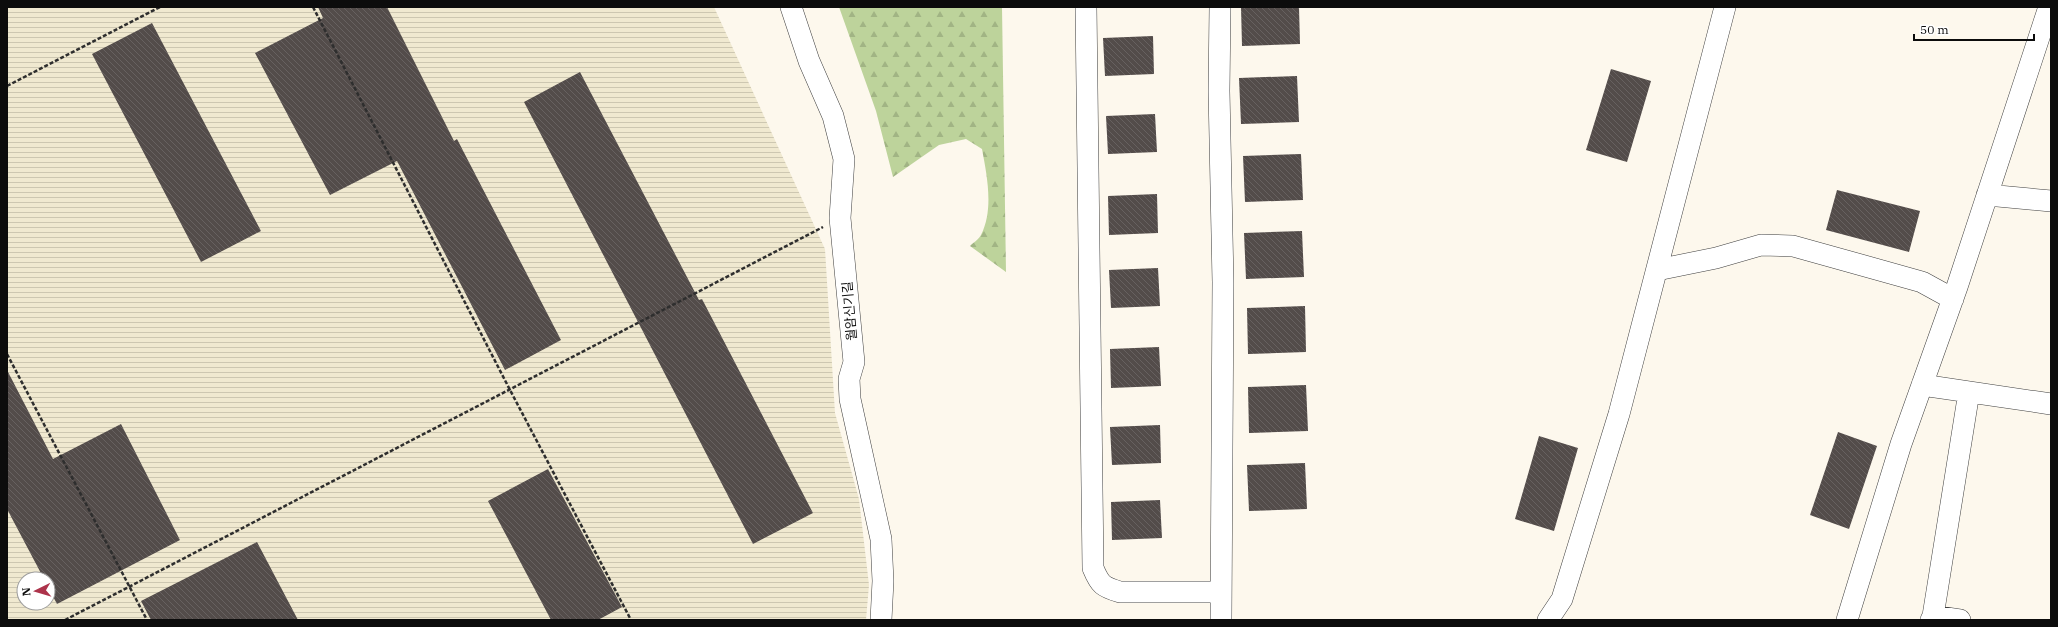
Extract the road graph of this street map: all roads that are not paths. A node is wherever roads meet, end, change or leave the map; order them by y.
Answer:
1 (791, 7) edge
2 (1086, 7) edge
3 (1220, 7) edge
4 (1725, 7) edge
5 (2049, 7) edge
6 (1987, 194) junction
7 (2051, 200) edge
8 (1657, 270) junction
9 (1953, 299) junction
10 (1922, 385) junction
11 (1969, 392) junction
12 (2051, 404) edge
13 (1221, 592) junction
14 (1932, 618) edge
15 (881, 620) edge
16 (1221, 620) edge
17 (1548, 620) edge
18 (1847, 620) edge
19 (1960, 620) edge

1 - 15 street, 월암신기길
2 - 13 street
3 - 13 street
4 - 8 street
5 - 6 street
6 - 7 street
6 - 9 street
8 - 9 street
8 - 17 street
9 - 10 street
10 - 11 street
10 - 18 street
11 - 12 street
11 - 14 street
13 - 16 street
14 - 19 street

